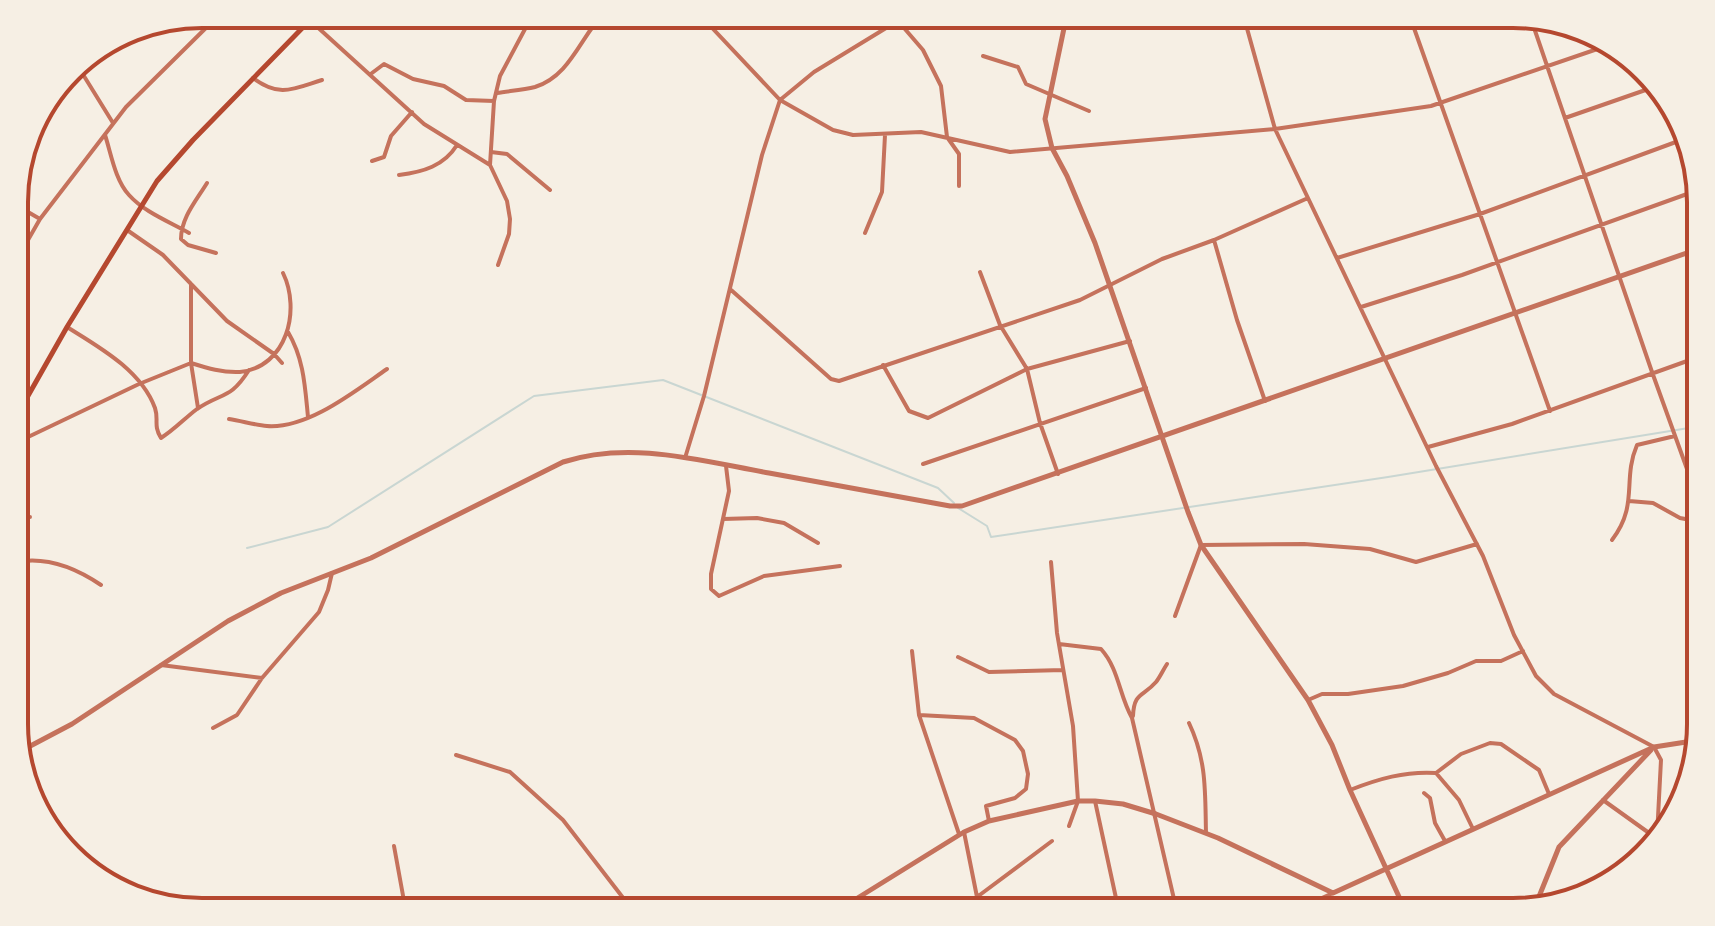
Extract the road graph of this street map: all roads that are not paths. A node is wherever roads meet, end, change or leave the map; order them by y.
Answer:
1 (206, 28) edge
2 (302, 28) edge
3 (319, 28) edge
4 (526, 28) edge
5 (593, 28) edge
6 (712, 28) edge
7 (886, 28) edge
8 (904, 28) edge
9 (1064, 28) edge
10 (1247, 28) edge
11 (1414, 28) edge
12 (1535, 29) edge
13 (1597, 49) edge
14 (983, 56) dead end
15 (1548, 67) junction
16 (371, 74) junction
17 (83, 75) edge
18 (253, 78) junction
19 (322, 80) dead end
20 (1646, 90) edge
21 (497, 93) junction
22 (1051, 96) junction
23 (780, 100) junction
24 (494, 101) junction
25 (1441, 103) junction
26 (1089, 111) dead end
27 (412, 112) junction
28 (1565, 118) junction
29 (113, 123) junction
30 (1275, 129) junction
31 (885, 134) junction
32 (105, 135) junction
33 (947, 137) junction
34 (1676, 142) edge
35 (457, 145) junction
36 (1052, 148) junction
37 (491, 152) junction
38 (372, 161) dead end
39 (490, 165) junction
40 (399, 175) dead end
41 (1585, 175) junction
42 (207, 183) dead end
43 (959, 186) dead end
44 (550, 190) dead end
45 (1687, 194) edge
46 (1308, 198) junction
47 (141, 206) junction
48 (28, 212) edge
49 (1480, 214) junction
50 (40, 219) junction
51 (1602, 224) junction
52 (181, 228) junction
53 (126, 229) junction
54 (189, 233) dead end
55 (865, 233) dead end
56 (28, 240) edge
57 (1214, 240) junction
58 (216, 253) dead end
59 (1687, 253) edge
60 (1337, 258) junction
61 (1497, 261) junction
62 (498, 265) dead end
63 (980, 272) dead end
64 (283, 273) dead end
65 (1619, 276) junction
66 (191, 284) junction
67 (1110, 285) junction
68 (730, 289) junction
69 (1361, 307) junction
70 (1515, 313) junction
71 (1000, 325) junction
72 (67, 327) junction
73 (288, 332) junction
74 (1130, 341) junction
75 (274, 354) junction
76 (1386, 358) junction
77 (1687, 361) edge
78 (191, 363) junction
79 (282, 363) dead end
80 (883, 365) junction
81 (387, 369) dead end
82 (1027, 369) junction
83 (249, 370) junction
84 (1652, 372) junction
85 (139, 384) junction
86 (1146, 388) junction
87 (28, 396) edge
88 (1265, 401) junction
89 (198, 408) junction
90 (1550, 411) junction
91 (308, 417) junction
92 (229, 419) dead end
93 (1040, 423) junction
94 (1674, 432) junction
95 (28, 437) edge
96 (1164, 437) junction
97 (1428, 447) junction
98 (685, 458) junction
99 (923, 464) dead end
100 (726, 466) junction
101 (1687, 469) edge
102 (1058, 474) junction
103 (1629, 501) junction
104 (723, 519) junction
105 (1687, 519) edge
106 (1612, 540) dead end
107 (818, 543) dead end
108 (1477, 544) junction
109 (1201, 545) junction
110 (28, 562) edge
111 (1051, 562) dead end
112 (840, 566) dead end
113 (332, 573) junction
114 (101, 585) dead end
115 (1175, 616) dead end
116 (1059, 644) junction
117 (912, 651) dead end
118 (1523, 651) junction
119 (958, 657) dead end
120 (1167, 664) dead end
121 (161, 665) junction
122 (1063, 670) junction
123 (262, 678) junction
124 (1308, 700) junction
125 (919, 715) junction
126 (1132, 718) junction
127 (1189, 723) dead end
128 (213, 728) dead end
129 (1686, 742) edge
130 (29, 747) edge
131 (1654, 747) junction
132 (456, 755) dead end
133 (1436, 773) junction
134 (1350, 790) junction
135 (1424, 793) dead end
136 (1549, 794) junction
137 (1603, 800) junction
138 (1078, 801) junction
139 (1095, 801) junction
140 (1156, 814) junction
141 (989, 821) junction
142 (1658, 821) edge
143 (1069, 826) dead end
144 (1473, 829) junction
145 (1650, 832) edge
146 (962, 833) junction
147 (1206, 833) junction
148 (1052, 841) dead end
149 (1445, 841) junction
150 (394, 846) dead end
151 (1386, 868) junction
152 (1333, 893) junction
153 (1539, 896) edge
154 (977, 897) joint
155 (403, 898) edge
156 (623, 898) edge
157 (858, 898) edge
158 (1116, 898) edge
159 (1174, 898) edge
160 (1322, 898) edge
161 (1400, 898) edge

1 - 29 street
2 - 18 main road
3 - 16 street
4 - 21 street
5 - 21 street
6 - 23 street
7 - 23 street
8 - 33 street
9 - 22 street
10 - 30 street
11 - 25 street
12 - 15 street
13 - 15 street
14 - 22 street
15 - 25 street
15 - 28 street
16 - 24 street
16 - 27 street
17 - 29 street
18 - 19 street
18 - 47 main road
20 - 28 street
21 - 24 street
22 - 26 street
22 - 36 street
23 - 31 street
23 - 68 street
24 - 37 street
25 - 30 street
25 - 49 street
27 - 35 street
27 - 38 street
28 - 41 street
29 - 32 street
30 - 36 street
30 - 46 street
31 - 33 street
31 - 55 street
32 - 47 street
32 - 50 street
33 - 36 street
33 - 43 street
34 - 41 street
35 - 39 street
35 - 40 street
36 - 67 street
37 - 39 street
37 - 44 street
39 - 62 street
41 - 49 street
41 - 51 street
42 - 52 street
45 - 51 street
46 - 57 street
46 - 60 street
47 - 52 street
47 - 53 main road
48 - 50 street
49 - 60 street
49 - 61 street
50 - 56 street
51 - 61 street
51 - 65 street
52 - 54 street
52 - 58 street
53 - 66 street
53 - 72 main road
57 - 67 street
57 - 88 street
59 - 65 street
60 - 69 street
61 - 69 street
61 - 70 street
63 - 71 street
64 - 73 street
65 - 70 street
65 - 84 street
66 - 75 street
66 - 78 street
67 - 71 street
67 - 74 street
68 - 80 street
68 - 98 street
69 - 76 street
70 - 76 street
70 - 90 street
71 - 80 street
71 - 82 street
72 - 85 street
72 - 87 main road
73 - 75 street
73 - 91 street
74 - 82 street
74 - 86 street
75 - 79 street
75 - 83 street
76 - 88 street
76 - 97 street
77 - 84 street
78 - 83 street
78 - 85 street
78 - 89 street
80 - 82 street
81 - 91 street
82 - 93 street
83 - 89 street
84 - 90 street
84 - 94 street
85 - 89 street
85 - 95 street
86 - 93 street
86 - 96 street
88 - 96 street
90 - 97 street
91 - 92 street
93 - 99 street
93 - 102 street
94 - 101 street
94 - 103 street
96 - 102 street
96 - 109 street
97 - 108 street
98 - 100 street
98 - 113 street
100 - 102 street
100 - 104 street
103 - 105 street
103 - 106 street
104 - 107 street
104 - 112 street
108 - 109 street
108 - 118 street
109 - 115 street
109 - 124 street
110 - 114 street
111 - 116 street
113 - 121 street
113 - 123 street
116 - 122 street
116 - 126 street
117 - 125 street
118 - 124 street
118 - 131 street
119 - 122 street
120 - 126 street
121 - 123 street
121 - 130 street
122 - 138 street
123 - 128 street
124 - 134 street
125 - 141 street
125 - 146 street
126 - 140 street
127 - 147 street
129 - 131 street
131 - 136 street
131 - 137 street
131 - 142 street
132 - 156 street
133 - 134 street
133 - 136 street
133 - 144 street
134 - 151 street
135 - 149 street
136 - 144 street
137 - 145 street
137 - 153 street
138 - 139 street
138 - 141 street
138 - 143 street
139 - 140 street
139 - 158 street
140 - 147 street
140 - 159 street
141 - 146 street
144 - 149 street
146 - 154 street
146 - 157 street
147 - 152 street
148 - 154 street
149 - 151 street
150 - 155 street
151 - 152 street
151 - 161 street
152 - 160 street

